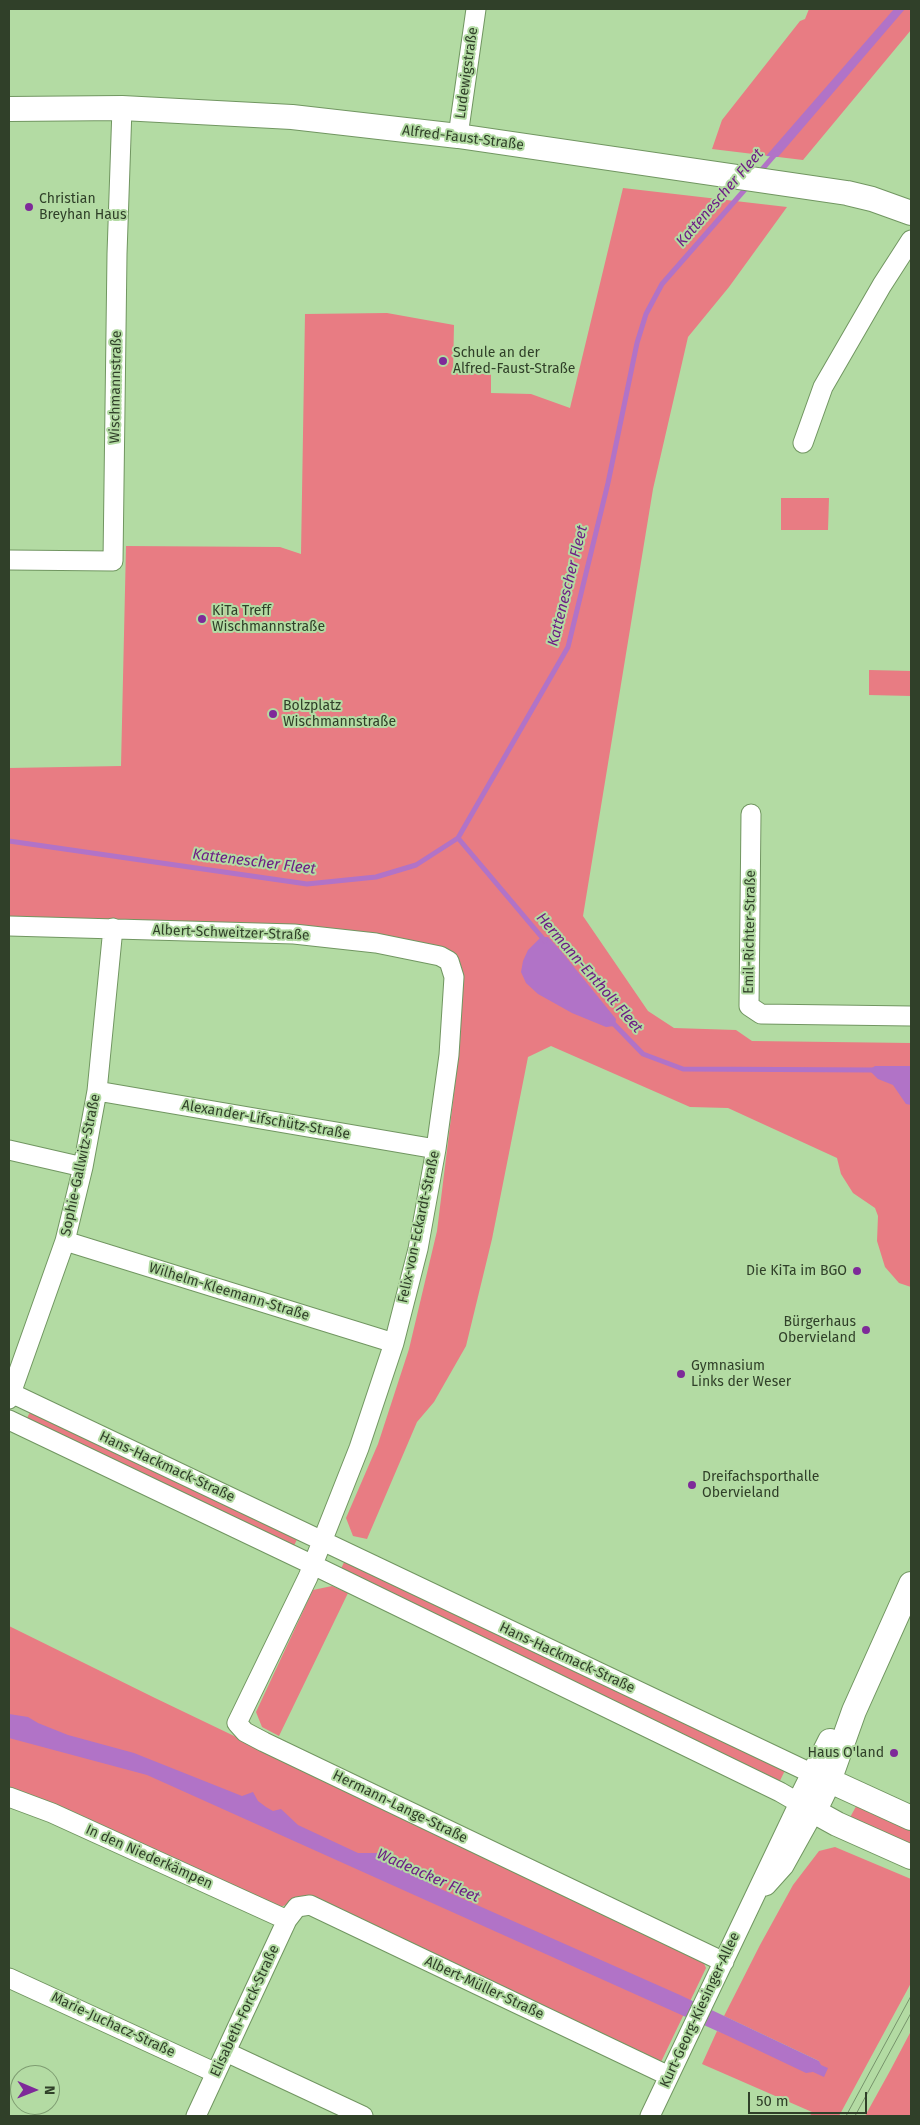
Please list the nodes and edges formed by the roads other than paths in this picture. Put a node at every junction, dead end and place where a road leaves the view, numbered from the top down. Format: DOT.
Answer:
graph roads {
  1 [pos="476,9"];
  2 [pos="122,108"];
  3 [pos="9,109"];
  4 [pos="458,136"];
  5 [pos="911,213"];
  6 [pos="911,240"];
  7 [pos="803,442"];
  8 [pos="9,560"];
  9 [pos="751,814"];
  10 [pos="9,926"];
  11 [pos="113,928"];
  12 [pos="449,962"];
  13 [pos="911,1016"];
  14 [pos="97,1091"];
  15 [pos="436,1149"];
  16 [pos="9,1150"];
  17 [pos="83,1167"];
  18 [pos="65,1241"];
  19 [pos="394,1344"];
  20 [pos="10,1395"];
  21 [pos="9,1420"];
  22 [pos="322,1541"];
  23 [pos="313,1565"];
  24 [pos="911,1584"];
  25 [pos="821,1777"];
  26 [pos="9,1797"];
  27 [pos="806,1808"];
  28 [pos="911,1818"];
  29 [pos="911,1857"];
  30 [pos="292,1914"];
  31 [pos="724,1962"];
  32 [pos="9,1978"];
  33 [pos="226,2052"];
  34 [pos="216,2073"];
  35 [pos="669,2076"];
  36 [pos="196,2116"];
  37 [pos="363,2116"];
  38 [pos="650,2116"];
  1 -- 4 [label="street, Ludewigstraße"];
  2 -- 3 [label="street, Alfred-Faust-Straße"];
  2 -- 4 [label="street, Alfred-Faust-Straße"];
  2 -- 8 [label="street, Wischmannstraße"];
  4 -- 5 [label="street, Alfred-Faust-Straße"];
  6 -- 7 [label="street"];
  9 -- 13 [label="street, Emil-Richter-Straße"];
  10 -- 11 [label="street, Albert-Schweitzer-Straße"];
  11 -- 12 [label="street, Albert-Schweitzer-Straße"];
  11 -- 14 [label="street, Sophie-Gallwitz-Straße"];
  12 -- 15 [label="street, Felix-von-Eckardt-Straße"];
  14 -- 15 [label="street, Alexander-Lifschütz-Straße"];
  14 -- 17 [label="street, Sophie-Gallwitz-Straße"];
  15 -- 19 [label="street, Felix-von-Eckardt-Straße"];
  16 -- 17 [label="street"];
  17 -- 18 [label="street, Sophie-Gallwitz-Straße"];
  18 -- 19 [label="street, Wilhelm-Kleemann-Straße"];
  18 -- 20 [label="street, Sophie-Gallwitz-Straße"];
  19 -- 22 [label="street, Felix-von-Eckardt-Straße"];
  20 -- 22 [label="street, Hans-Hackmack-Straße"];
  21 -- 23 [label="street, Hans-Hackmack-Straße"];
  22 -- 23 [label="street"];
  22 -- 25 [label="street, Hans-Hackmack-Straße"];
  23 -- 27 [label="street, Hans-Hackmack-Straße"];
  23 -- 31 [label="street, Hermann-Lange-Straße"];
  24 -- 25 [label="street"];
  25 -- 27 [label="street"];
  25 -- 28 [label="street"];
  26 -- 30 [label="street, In den Niederkämpen"];
  27 -- 29 [label="street"];
  27 -- 31 [label="street, Kurt-Georg-Kiesinger-Allee"];
  30 -- 33 [label="street, Elisabeth-Forck-Straße"];
  30 -- 35 [label="street, Albert-Müller-Straße"];
  31 -- 35 [label="street, Kurt-Georg-Kiesinger-Allee"];
  32 -- 34 [label="street, Marie-Juchacz-Straße"];
  33 -- 34 [label="street, Elisabeth-Forck-Straße"];
  33 -- 37 [label="street"];
  34 -- 36 [label="street, Elisabeth-Forck-Straße"];
  35 -- 38 [label="street, Kurt-Georg-Kiesinger-Allee"];
}
